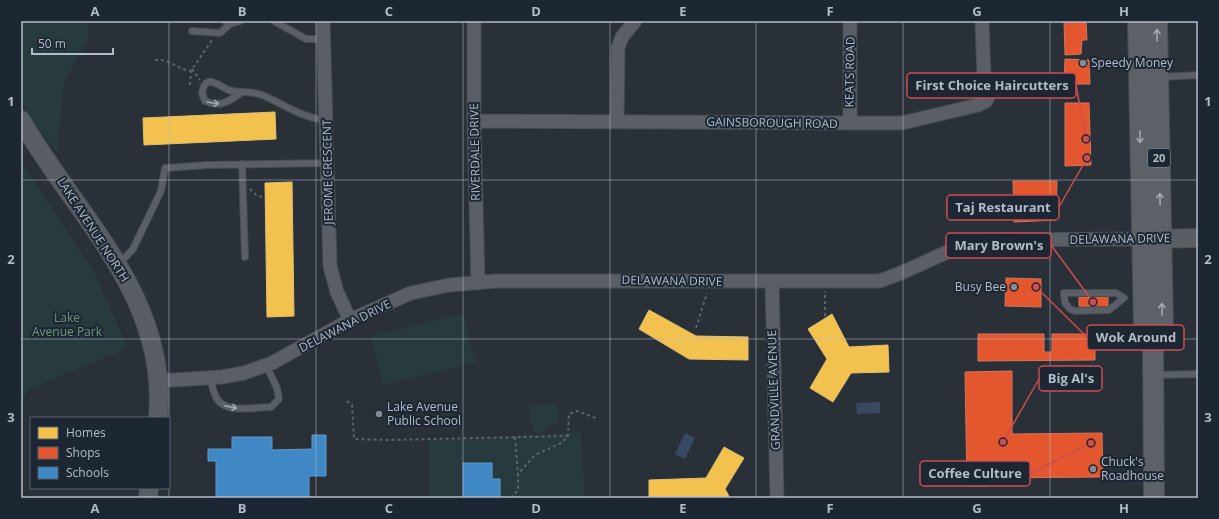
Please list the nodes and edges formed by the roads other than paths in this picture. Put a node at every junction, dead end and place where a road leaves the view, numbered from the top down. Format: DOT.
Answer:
graph roads {
  1 [pos="240,21"];
  2 [pos="274,21"];
  3 [pos="324,21"];
  4 [pos="474,21"];
  5 [pos="635,21"];
  6 [pos="850,21"];
  7 [pos="982,21"];
  8 [pos="1138,21"];
  9 [pos="1157,21"];
  10 [pos="228,22"];
  11 [pos="192,31"];
  12 [pos="324,39"];
  13 [pos="1198,75"];
  14 [pos="1159,77"];
  15 [pos="242,92"];
  16 [pos="1140,98"];
  17 [pos="21,120"];
  18 [pos="327,120"];
  19 [pos="474,121"];
  20 [pos="616,121"];
  21 [pos="850,124"];
  22 [pos="329,163"];
  23 [pos="242,164"];
  24 [pos="1198,238"];
  25 [pos="1152,239"];
  26 [pos="245,258"];
  27 [pos="118,265"];
  28 [pos="772,282"];
  29 [pos="478,283"];
  30 [pos="1124,298"];
  31 [pos="350,320"];
  32 [pos="266,365"];
  33 [pos="1198,374"];
  34 [pos="1153,376"];
  35 [pos="210,378"];
  36 [pos="158,381"];
  37 [pos="158,417"];
  38 [pos="777,498"];
  39 [pos="1154,498"];
  1 -- 10 [label="lane"];
  2 -- 12 [label="lane"];
  3 -- 12 [label="street, JEROME CRESCENT"];
  4 -- 19 [label="street, RIVERDALE DRIVE"];
  5 -- 20 [label="street"];
  6 -- 21 [label="street, KEATS ROAD"];
  7 -- 21 [label="street, GAINSBOROUGH ROAD"];
  8 -- 16 [label="main road, 20"];
  14 -- 9 [label="main road, 20, one-way"];
  10 -- 11 [label="lane"];
  12 -- 18 [label="street, JEROME CRESCENT"];
  13 -- 14 [label="lane"];
  14 -- 16 [label="lane"];
  25 -- 14 [label="main road, 20, one-way"];
  15 -- 15 [label="lane, one-way"];
  15 -- 18 [label="lane"];
  16 -- 25 [label="main road, 20, one-way"];
  17 -- 27 [label="street, LAKE AVENUE NORTH"];
  18 -- 22 [label="street, JEROME CRESCENT"];
  19 -- 20 [label="street, GAINSBOROUGH ROAD"];
  19 -- 29 [label="street, RIVERDALE DRIVE"];
  20 -- 21 [label="street, GAINSBOROUGH ROAD"];
  22 -- 23 [label="lane"];
  22 -- 31 [label="street, JEROME CRESCENT"];
  23 -- 26 [label="lane"];
  23 -- 27 [label="lane"];
  24 -- 25 [label="street, DELAWANA DRIVE"];
  25 -- 28 [label="street, DELAWANA DRIVE"];
  25 -- 34 [label="main road, 20"];
  27 -- 36 [label="street, LAKE AVENUE NORTH"];
  28 -- 29 [label="street, DELAWANA DRIVE"];
  28 -- 38 [label="street, GRANDVILLE AVENUE"];
  29 -- 31 [label="street, DELAWANA DRIVE"];
  30 -- 30 [label="lane"];
  31 -- 32 [label="street, DELAWANA DRIVE"];
  32 -- 35 [label="street, DELAWANA DRIVE"];
  35 -- 32 [label="lane, one-way"];
  33 -- 34 [label="lane"];
  34 -- 39 [label="main road, 20"];
  35 -- 36 [label="street, DELAWANA DRIVE"];
  36 -- 37 [label="street, LAKE AVENUE NORTH"];
}
